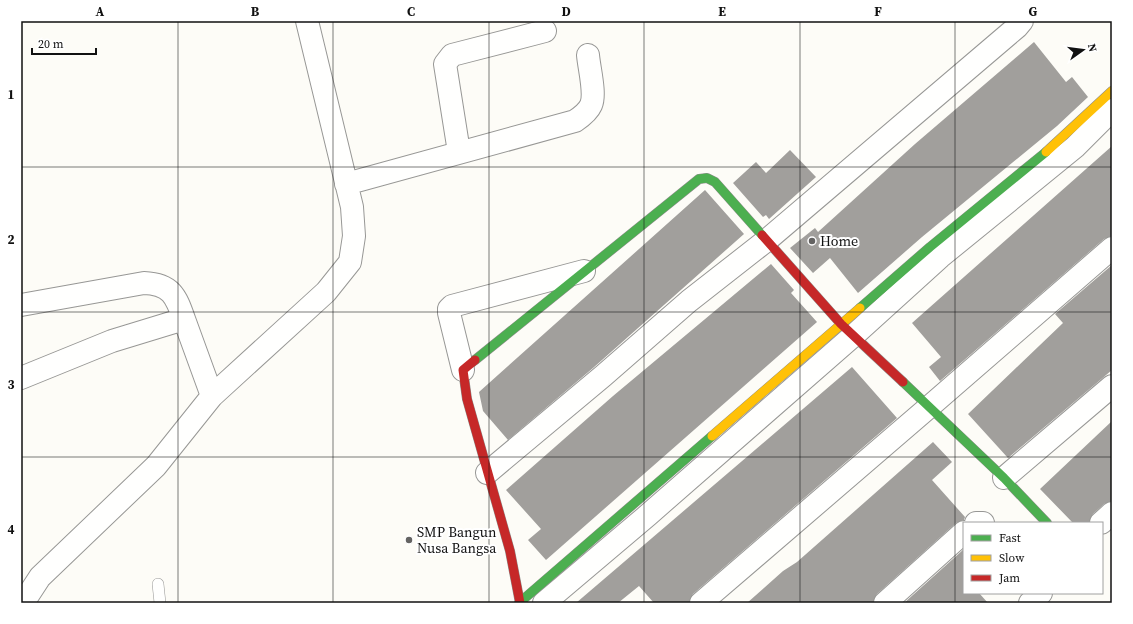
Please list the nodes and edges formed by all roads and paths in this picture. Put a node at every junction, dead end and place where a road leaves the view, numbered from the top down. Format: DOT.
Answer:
graph roads {
  1 [pos="306,21"];
  2 [pos="1022,21"];
  3 [pos="545,31"];
  4 [pos="588,55"];
  5 [pos="1112,91"];
  6 [pos="1112,110"];
  7 [pos="460,152"];
  8 [pos="346,184"];
  9 [pos="767,240"];
  10 [pos="1112,248"];
  11 [pos="584,271"];
  12 [pos="21,305"];
  13 [pos="184,319"];
  14 [pos="847,330"];
  15 [pos="463,370"];
  16 [pos="21,378"];
  17 [pos="1112,386"];
  18 [pos="212,396"];
  19 [pos="930,407"];
  20 [pos="748,416"];
  21 [pos="487,473"];
  22 [pos="1004,478"];
  23 [pos="1112,513"];
  24 [pos="1046,522"];
  25 [pos="1101,522"];
  26 [pos="963,533"];
  27 [pos="158,584"];
  28 [pos="1040,594"];
  29 [pos="23,603"];
  30 [pos="160,603"];
  31 [pos="520,603"];
  32 [pos="544,603"];
  33 [pos="701,603"];
  34 [pos="885,603"];
  35 [pos="1030,603"];
  1 -- 8 [label="street"];
  2 -- 9 [label="street"];
  3 -- 7 [label="street"];
  4 -- 7 [label="street"];
  5 -- 14 [label="street"];
  6 -- 14 [label="street"];
  7 -- 8 [label="street"];
  8 -- 18 [label="street"];
  9 -- 11 [label="street"];
  9 -- 14 [label="street"];
  9 -- 21 [label="street"];
  10 -- 19 [label="street"];
  11 -- 15 [label="street"];
  11 -- 15 [label="street"];
  12 -- 13 [label="street"];
  13 -- 16 [label="street"];
  13 -- 18 [label="street"];
  14 -- 19 [label="street"];
  14 -- 20 [label="street"];
  15 -- 21 [label="street"];
  17 -- 22 [label="street"];
  18 -- 29 [label="street"];
  19 -- 22 [label="street"];
  19 -- 33 [label="street"];
  20 -- 31 [label="street"];
  20 -- 32 [label="street"];
  21 -- 31 [label="street"];
  22 -- 24 [label="street"];
  23 -- 25 [label="street"];
  26 -- 34 [label="street"];
  27 -- 30 [label="lane"];
  28 -- 35 [label="street"];
}
